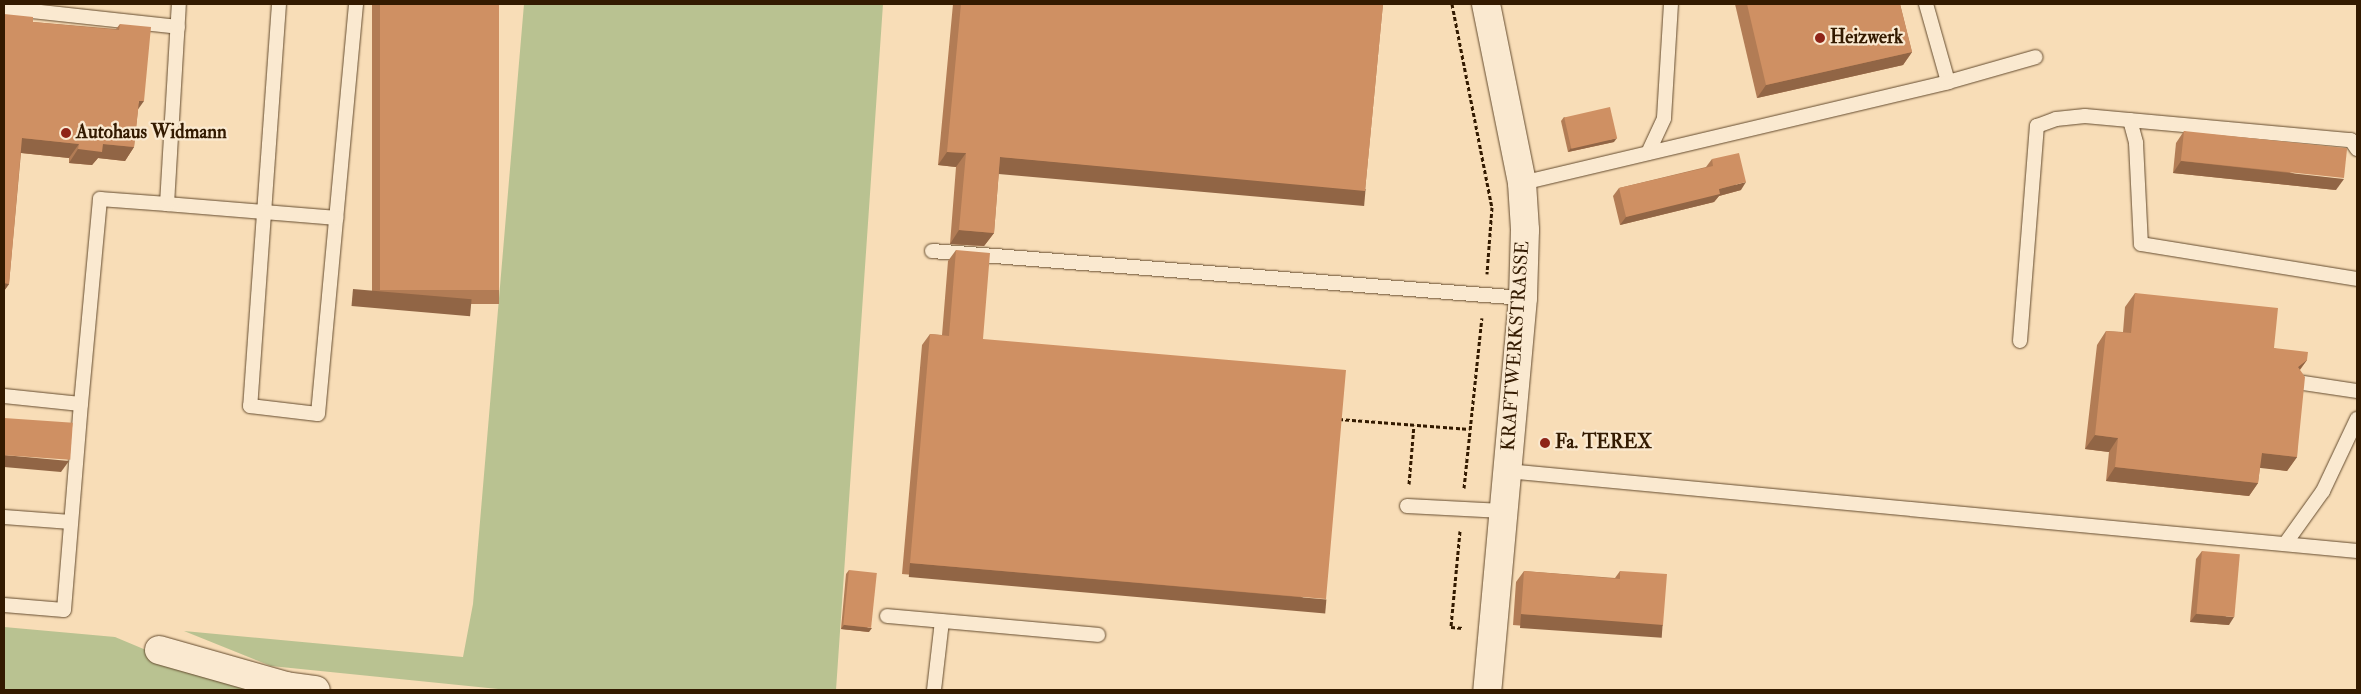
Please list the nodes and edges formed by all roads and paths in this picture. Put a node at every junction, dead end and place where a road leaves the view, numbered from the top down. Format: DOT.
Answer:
graph roads {
  1 [pos="179,4"];
  2 [pos="279,4"];
  3 [pos="356,4"];
  4 [pos="1452,4"];
  5 [pos="1486,4"];
  6 [pos="1671,4"];
  7 [pos="1926,4"];
  8 [pos="4,8"];
  9 [pos="178,27"];
  10 [pos="2036,57"];
  11 [pos="1948,82"];
  12 [pos="2130,120"];
  13 [pos="2357,148"];
  14 [pos="1648,153"];
  15 [pos="1522,183"];
  16 [pos="167,204"];
  17 [pos="264,212"];
  18 [pos="336,218"];
  19 [pos="932,252"];
  20 [pos="2357,279"];
  21 [pos="1485,294"];
  22 [pos="1523,298"];
  23 [pos="2020,341"];
  24 [pos="2297,382"];
  25 [pos="2357,391"];
  26 [pos="4,396"];
  27 [pos="81,404"];
  28 [pos="2357,419"];
  29 [pos="1339,420"];
  30 [pos="1414,425"];
  31 [pos="1470,429"];
  32 [pos="1507,471"];
  33 [pos="1407,506"];
  34 [pos="1462,508"];
  35 [pos="1503,511"];
  36 [pos="4,517"];
  37 [pos="71,522"];
  38 [pos="2285,544"];
  39 [pos="2357,551"];
  40 [pos="4,605"];
  41 [pos="887,616"];
  42 [pos="942,621"];
  43 [pos="1492,632"];
  44 [pos="1098,635"];
  45 [pos="159,650"];
  46 [pos="316,690"];
  47 [pos="934,690"];
  48 [pos="1487,690"];
  1 -- 9 [label="lane"];
  2 -- 17 [label="lane"];
  3 -- 18 [label="lane"];
  4 -- 21 [label="path"];
  5 -- 15 [label="street, KRAFTWERKSTRASSE"];
  6 -- 14 [label="lane"];
  7 -- 11 [label="lane"];
  8 -- 9 [label="lane"];
  9 -- 16 [label="lane"];
  10 -- 11 [label="lane"];
  11 -- 14 [label="lane"];
  12 -- 13 [label="lane"];
  12 -- 20 [label="lane"];
  12 -- 23 [label="lane"];
  14 -- 15 [label="lane"];
  15 -- 22 [label="street, KRAFTWERKSTRASSE"];
  16 -- 17 [label="lane"];
  16 -- 27 [label="lane"];
  17 -- 18 [label="lane"];
  17 -- 18 [label="lane"];
  19 -- 21 [label="lane"];
  21 -- 22 [label="lane"];
  21 -- 31 [label="path"];
  22 -- 32 [label="street, KRAFTWERKSTRASSE"];
  24 -- 25 [label="lane"];
  26 -- 27 [label="lane"];
  27 -- 37 [label="lane"];
  28 -- 38 [label="lane"];
  29 -- 30 [label="path"];
  30 -- 31 [label="path"];
  30 -- 33 [label="path"];
  31 -- 34 [label="path"];
  32 -- 35 [label="street, KRAFTWERKSTRASSE"];
  32 -- 38 [label="lane"];
  33 -- 34 [label="lane"];
  34 -- 35 [label="lane"];
  34 -- 43 [label="path"];
  35 -- 43 [label="street, KRAFTWERKSTRASSE"];
  36 -- 37 [label="lane"];
  37 -- 40 [label="lane"];
  38 -- 39 [label="lane"];
  41 -- 42 [label="lane"];
  42 -- 44 [label="lane"];
  42 -- 47 [label="lane"];
  43 -- 48 [label="street, KRAFTWERKSTRASSE"];
  45 -- 46 [label="street"];
}
